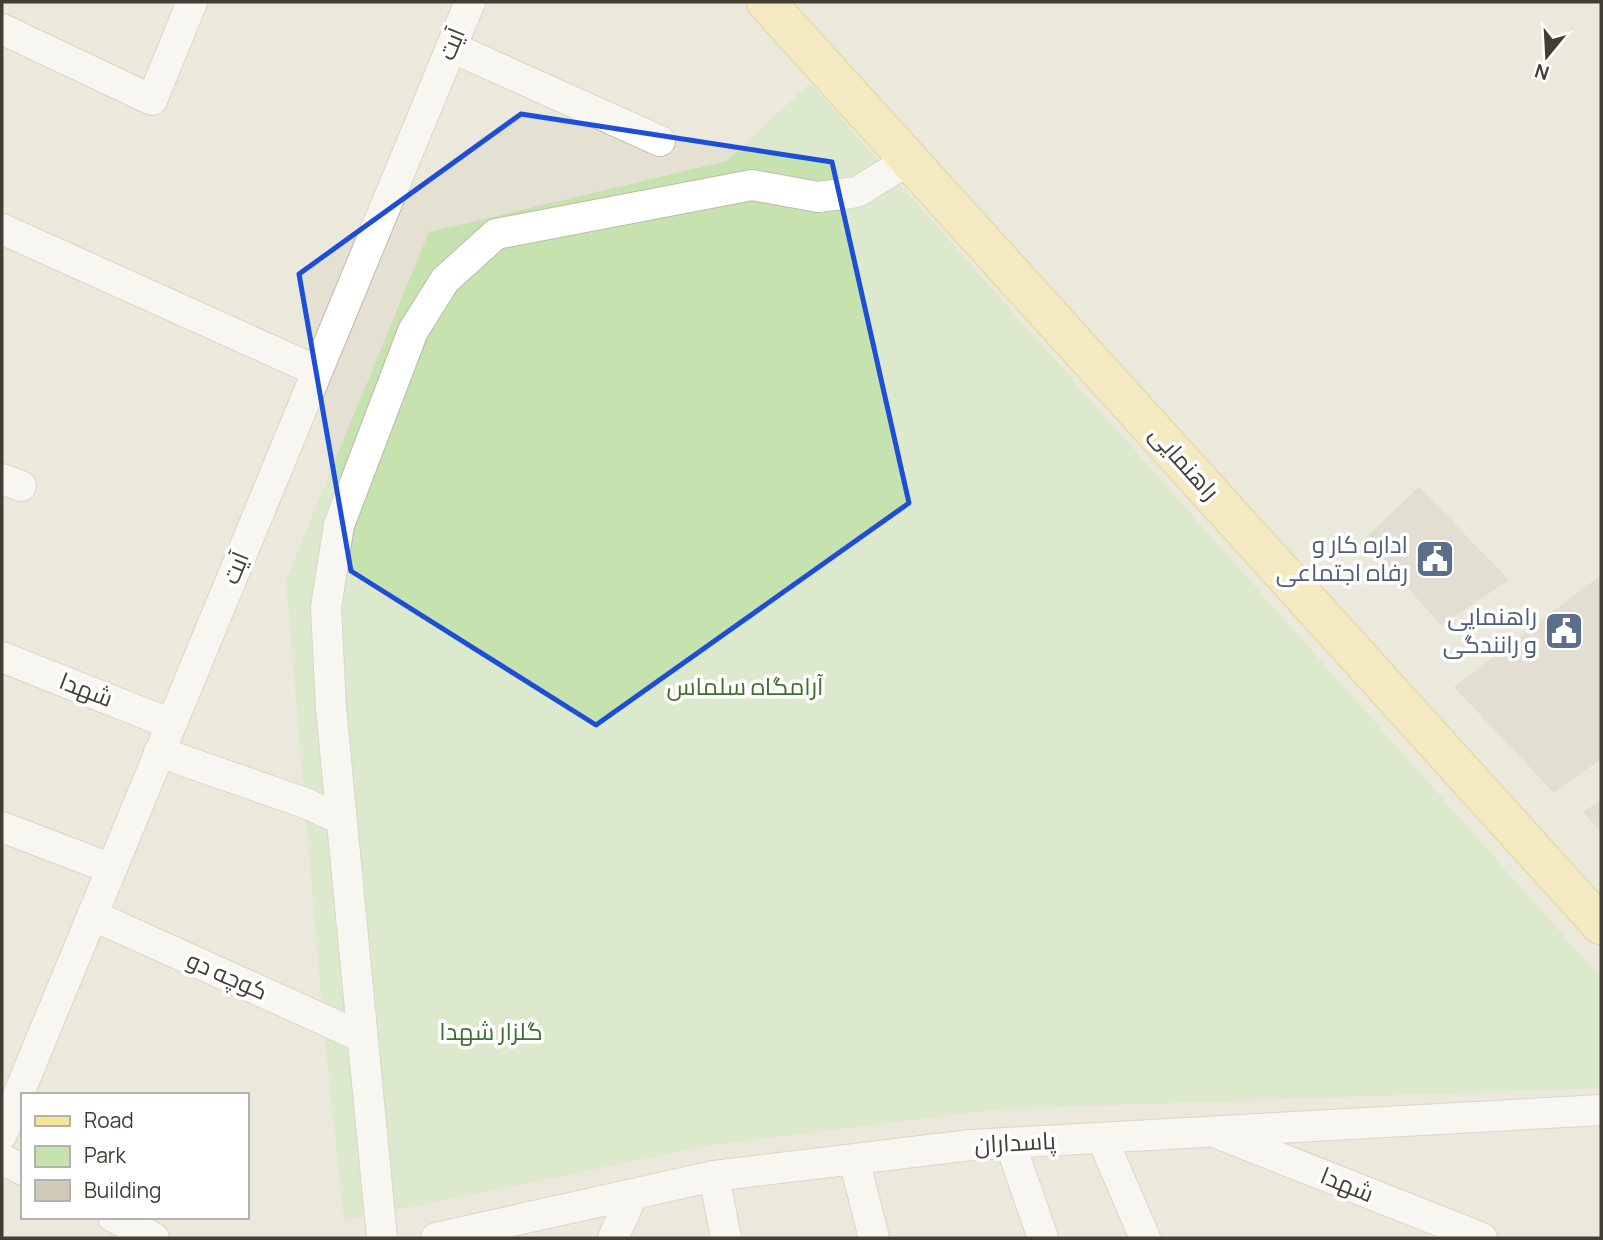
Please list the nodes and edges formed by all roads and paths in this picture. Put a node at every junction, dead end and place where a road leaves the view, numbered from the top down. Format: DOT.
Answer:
graph roads {
  1 [pos="192,2"];
  2 [pos="470,2"];
  3 [pos="766,2"];
  4 [pos="2,29"];
  5 [pos="451,47"];
  6 [pos="660,141"];
  7 [pos="909,160"];
  8 [pos="2,229"];
  9 [pos="317,372"];
  10 [pos="2,657"];
  11 [pos="171,724"];
  12 [pos="159,752"];
  13 [pos="341,819"];
  14 [pos="2,827"];
  15 [pos="112,869"];
  16 [pos="92,915"];
  17 [pos="1601,925"];
  18 [pos="362,1037"];
  19 [pos="1601,1110"];
  20 [pos="1213,1132"];
  21 [pos="2,1135"];
  22 [pos="1102,1138"];
  23 [pos="1010,1143"];
  24 [pos="2,1159"];
  25 [pos="854,1159"];
  26 [pos="21,1169"];
  27 [pos="714,1176"];
  28 [pos="633,1194"];
  29 [pos="117,1219"];
  30 [pos="154,1238"];
  31 [pos="382,1238"];
  32 [pos="436,1238"];
  33 [pos="613,1238"];
  34 [pos="726,1238"];
  35 [pos="874,1238"];
  36 [pos="1043,1238"];
  37 [pos="1145,1238"];
  38 [pos="1482,1238"];
  1 -- 4 [label="street"];
  2 -- 5 [label="street, آیت"];
  3 -- 7 [label="main road, راهنمایی"];
  5 -- 6 [label="street"];
  5 -- 9 [label="street, آیت"];
  7 -- 13 [label="street"];
  7 -- 17 [label="main road, راهنمایی"];
  8 -- 9 [label="street"];
  9 -- 11 [label="street, آیت"];
  10 -- 11 [label="street, شهدا"];
  11 -- 12 [label="street, آیت"];
  12 -- 13 [label="street"];
  12 -- 15 [label="street, آیت"];
  13 -- 18 [label="street"];
  14 -- 15 [label="street"];
  15 -- 16 [label="street, آیت"];
  16 -- 18 [label="street, کوچه دو"];
  16 -- 21 [label="street, آیت"];
  18 -- 31 [label="street"];
  19 -- 20 [label="street, پاسداران"];
  20 -- 22 [label="street, پاسداران"];
  20 -- 38 [label="street, شهدا"];
  22 -- 23 [label="street, پاسداران"];
  22 -- 37 [label="street"];
  23 -- 25 [label="street, پاسداران"];
  23 -- 36 [label="street"];
  24 -- 26 [label="street"];
  25 -- 27 [label="street, پاسداران"];
  25 -- 35 [label="street"];
  27 -- 28 [label="street, پاسداران"];
  27 -- 34 [label="street"];
  28 -- 32 [label="street, پاسداران"];
  28 -- 33 [label="street"];
  29 -- 30 [label="street"];
}
